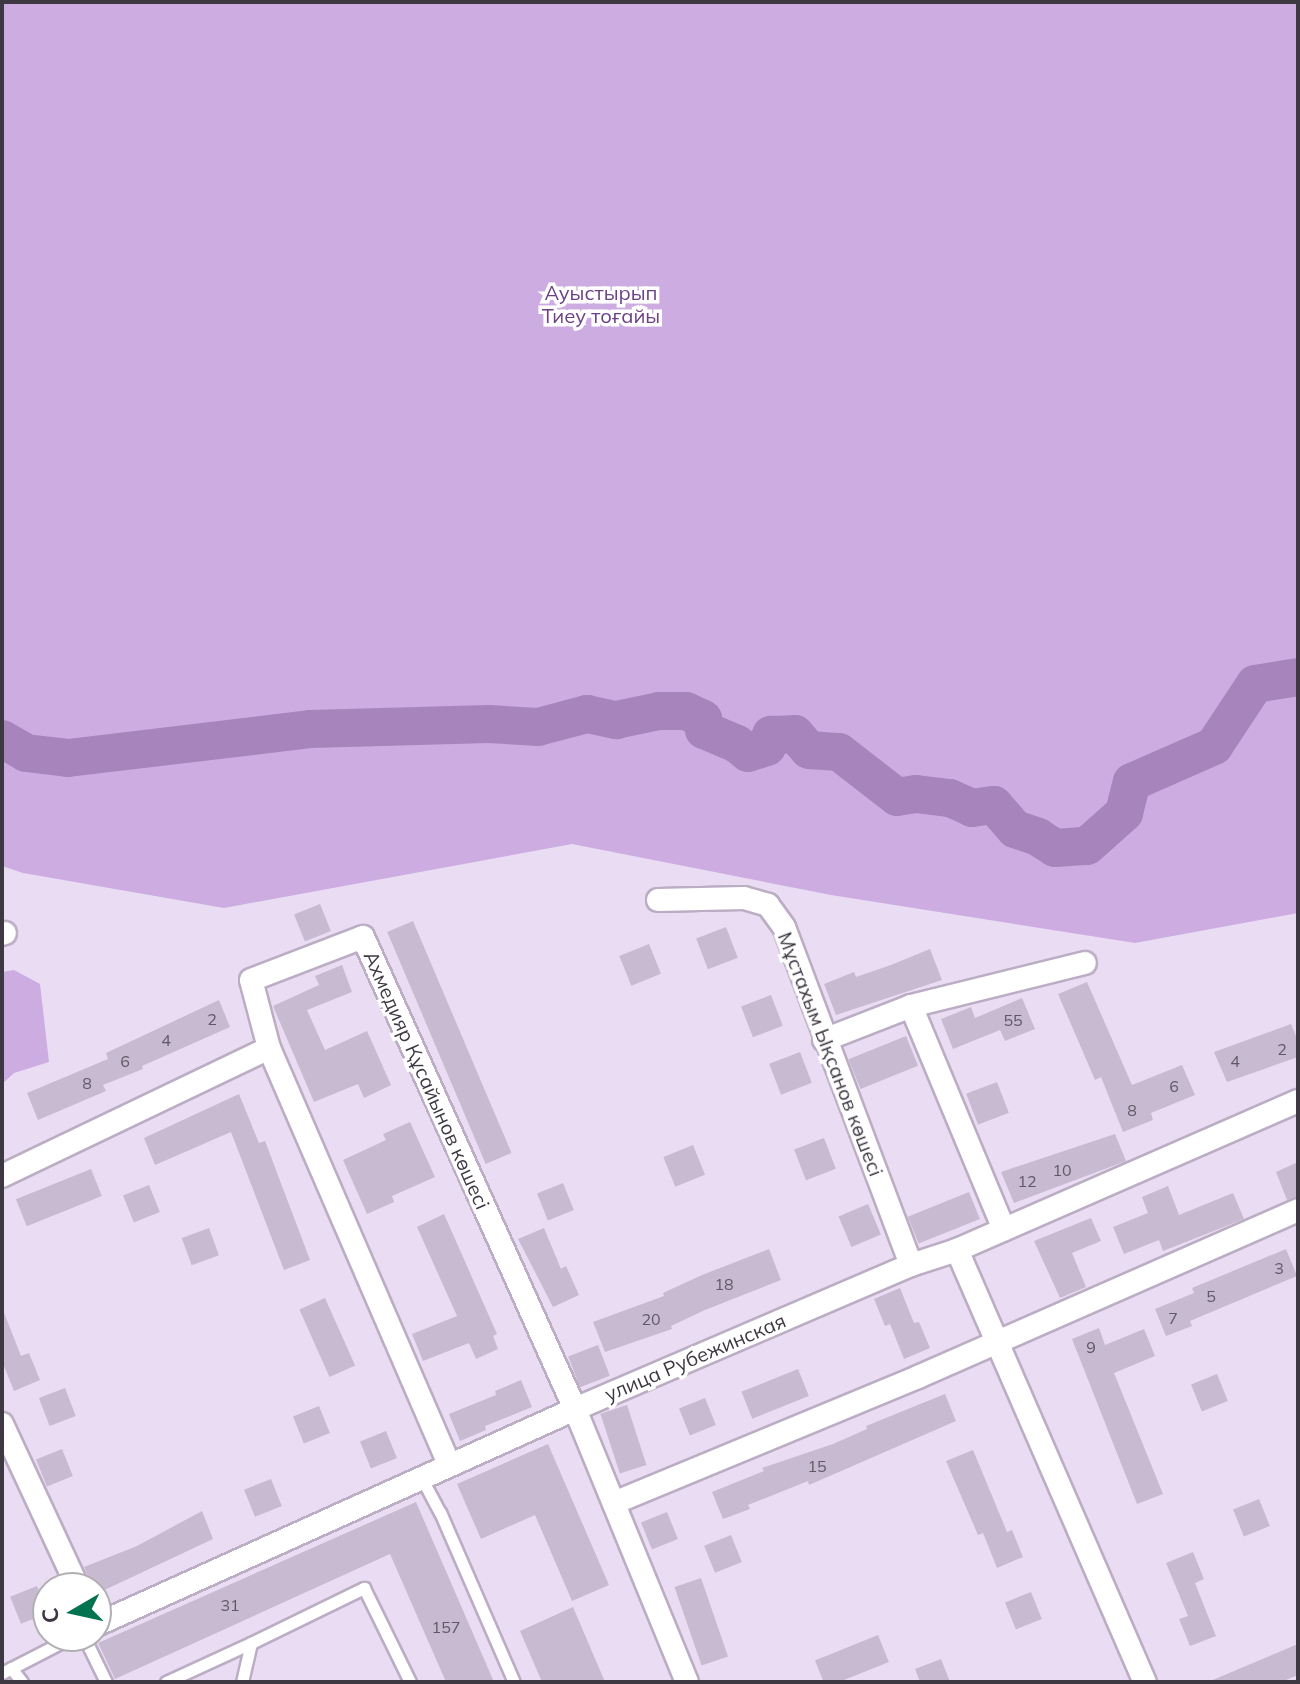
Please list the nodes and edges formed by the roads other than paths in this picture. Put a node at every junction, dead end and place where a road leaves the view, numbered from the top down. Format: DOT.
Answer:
graph roads {
  1 [pos="658,900"];
  2 [pos="1085,963"];
  3 [pos="911,1006"];
  4 [pos="824,1040"];
  5 [pos="269,1048"];
  6 [pos="1298,1101"];
  7 [pos="2,1176"];
  8 [pos="1298,1210"];
  9 [pos="1004,1229"];
  10 [pos="957,1250"];
  11 [pos="911,1265"];
  12 [pos="995,1342"];
  13 [pos="575,1409"];
  14 [pos="2,1426"];
  15 [pos="449,1464"];
  16 [pos="421,1477"];
  17 [pos="614,1503"];
  18 [pos="70,1572"];
  19 [pos="112,1618"];
  20 [pos="251,1643"];
  21 [pos="42,1652"];
  22 [pos="91,1652"];
  23 [pos="6,1670"];
  24 [pos="22,1682"];
  25 [pos="106,1682"];
  26 [pos="166,1682"];
  27 [pos="242,1682"];
  28 [pos="410,1682"];
  29 [pos="514,1682"];
  30 [pos="687,1682"];
  31 [pos="1145,1682"];
  1 -- 4 [label="street, Мұстахым Ықсанов көшесі"];
  2 -- 3 [label="street"];
  3 -- 4 [label="street"];
  3 -- 9 [label="street"];
  4 -- 11 [label="street, Мұстахым Ықсанов көшесі"];
  5 -- 7 [label="street"];
  5 -- 13 [label="street, Ахмедияр Құсайынов көшесі"];
  5 -- 15 [label="street, Ахмедияр Құсайынов көшесі"];
  6 -- 9 [label="street, улица Рубежинская"];
  8 -- 12 [label="street"];
  9 -- 10 [label="street, улица Рубежинская"];
  10 -- 11 [label="street, улица Рубежинская"];
  10 -- 12 [label="street"];
  11 -- 13 [label="street, улица Рубежинская"];
  12 -- 17 [label="street"];
  12 -- 31 [label="street"];
  13 -- 15 [label="street, улица Рубежинская"];
  13 -- 17 [label="street, Ахмедияр Құсайынов көшесі"];
  14 -- 18 [label="street"];
  15 -- 16 [label="street, улица Рубежинская"];
  16 -- 19 [label="street, улица Рубежинская"];
  16 -- 29 [label="lane"];
  17 -- 30 [label="street, Ахмедияр Құсайынов көшесі"];
  20 -- 26 [label="lane"];
  20 -- 27 [label="lane"];
  20 -- 28 [label="lane"];
  21 -- 23 [label="lane"];
  22 -- 25 [label="lane"];
  23 -- 24 [label="lane"];
}
